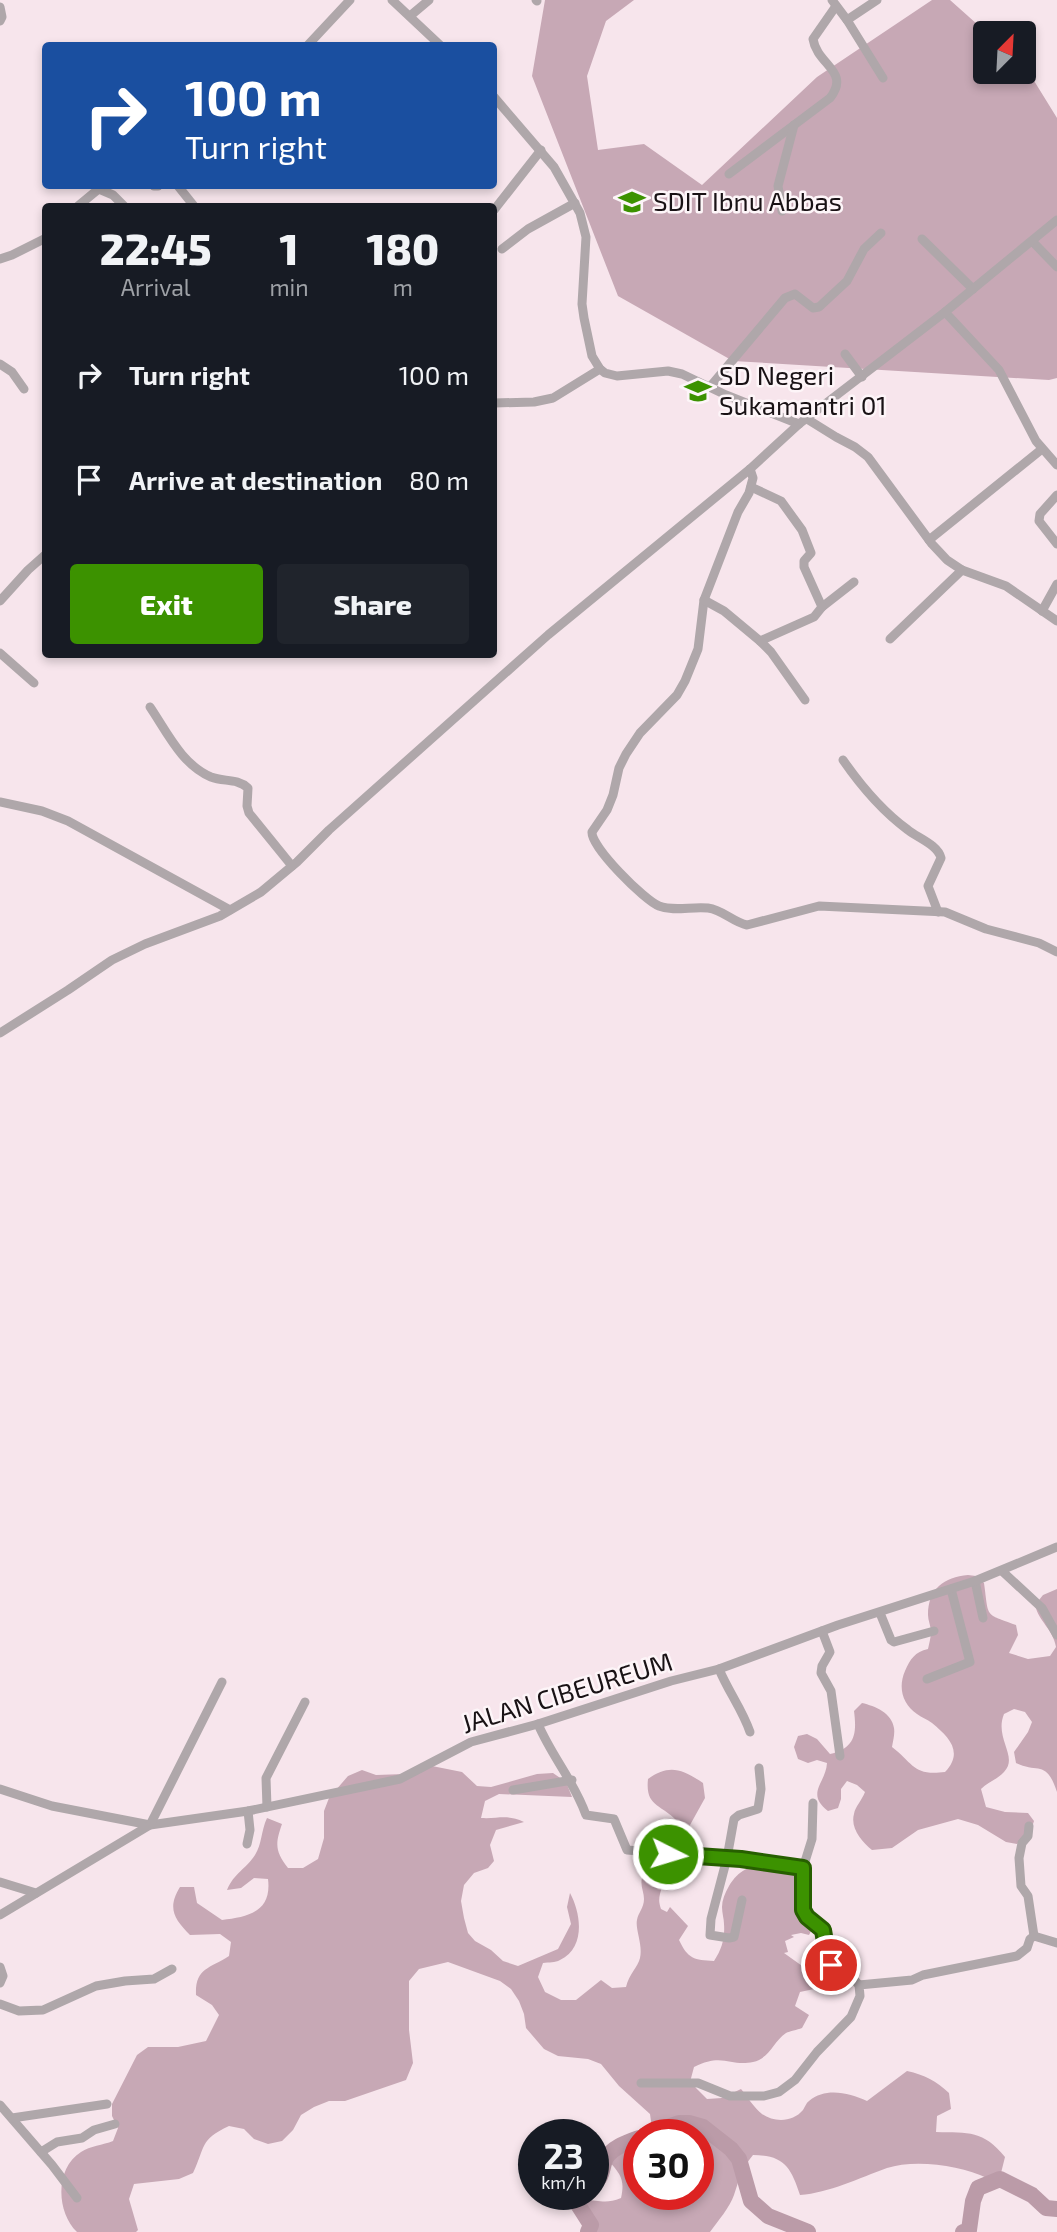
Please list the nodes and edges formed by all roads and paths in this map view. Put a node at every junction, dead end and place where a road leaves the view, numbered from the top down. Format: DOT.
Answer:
graph roads {
  1 [pos="350,0"];
  2 [pos="393,0"];
  3 [pos="429,0"];
  4 [pos="877,0"];
  5 [pos="834,3"];
  6 [pos="0,7"];
  7 [pos="410,16"];
  8 [pos="847,20"];
  9 [pos="0,21"];
  10 [pos="312,42"];
  11 [pos="436,42"];
  12 [pos="883,78"];
  13 [pos="497,100"];
  14 [pos="794,125"];
  15 [pos="541,150"];
  16 [pos="729,174"];
  17 [pos="98,189"];
  18 [pos="103,189"];
  19 [pos="180,189"];
  20 [pos="81,203"];
  21 [pos="121,203"];
  22 [pos="192,203"];
  23 [pos="575,203"];
  24 [pos="497,206"];
  25 [pos="782,211"];
  26 [pos="1057,219"];
  27 [pos="881,233"];
  28 [pos="922,239"];
  29 [pos="42,240"];
  30 [pos="1032,241"];
  31 [pos="502,249"];
  32 [pos="0,259"];
  33 [pos="1057,267"];
  34 [pos="973,289"];
  35 [pos="945,312"];
  36 [pos="845,354"];
  37 [pos="0,364"];
  38 [pos="600,369"];
  39 [pos="862,377"];
  40 [pos="710,387"];
  41 [pos="24,389"];
  42 [pos="497,403"];
  43 [pos="803,421"];
  44 [pos="1042,449"];
  45 [pos="1057,465"];
  46 [pos="750,469"];
  47 [pos="751,486"];
  48 [pos="1057,495"];
  49 [pos="1055,538"];
  50 [pos="929,540"];
  51 [pos="42,558"];
  52 [pos="962,570"];
  53 [pos="854,582"];
  54 [pos="1057,583"];
  55 [pos="705,600"];
  56 [pos="0,601"];
  57 [pos="822,607"];
  58 [pos="1042,611"];
  59 [pos="1057,621"];
  60 [pos="890,639"];
  61 [pos="760,641"];
  62 [pos="0,653"];
  63 [pos="34,683"];
  64 [pos="805,700"];
  65 [pos="150,707"];
  66 [pos="843,760"];
  67 [pos="0,802"];
  68 [pos="292,866"];
  69 [pos="230,910"];
  70 [pos="938,912"];
  71 [pos="1057,952"];
  72 [pos="0,1032"];
  73 [pos="1057,1547"];
  74 [pos="1002,1571"];
  75 [pos="975,1581"];
  76 [pos="951,1589"];
  77 [pos="880,1613"];
  78 [pos="983,1618"];
  79 [pos="822,1631"];
  80 [pos="934,1631"];
  81 [pos="1057,1635"];
  82 [pos="719,1669"];
  83 [pos="928,1679"];
  84 [pos="222,1682"];
  85 [pos="305,1702"];
  86 [pos="538,1724"];
  87 [pos="750,1732"];
  88 [pos="840,1756"];
  89 [pos="758,1768"];
  90 [pos="572,1780"];
  91 [pos="0,1789"];
  92 [pos="513,1790"];
  93 [pos="813,1803"];
  94 [pos="267,1807"];
  95 [pos="248,1811"];
  96 [pos="150,1825"];
  97 [pos="1029,1826"];
  98 [pos="247,1844"];
  99 [pos="727,1858"];
  100 [pos="803,1868"];
  101 [pos="0,1882"];
  102 [pos="36,1893"];
  103 [pos="742,1900"];
  104 [pos="0,1915"];
  105 [pos="1034,1936"];
  106 [pos="1057,1943"];
  107 [pos="0,1967"];
  108 [pos="172,1969"];
  109 [pos="0,1983"];
  110 [pos="859,1985"];
  111 [pos="0,2004"];
  112 [pos="641,2083"];
  113 [pos="107,2104"];
  114 [pos="0,2105"];
  115 [pos="12,2118"];
  116 [pos="115,2124"];
  117 [pos="41,2152"];
  118 [pos="77,2198"];
  1 -- 10 [label="street"];
  2 -- 7 [label="street"];
  3 -- 7 [label="street"];
  4 -- 8 [label="street"];
  5 -- 8 [label="street"];
  5 -- 14 [label="street"];
  6 -- 9 [label="street"];
  7 -- 11 [label="street"];
  8 -- 12 [label="street"];
  13 -- 15 [label="street"];
  14 -- 16 [label="street"];
  14 -- 25 [label="street"];
  15 -- 23 [label="street"];
  15 -- 24 [label="street"];
  17 -- 20 [label="street"];
  18 -- 21 [label="street"];
  19 -- 22 [label="street"];
  23 -- 31 [label="street"];
  23 -- 38 [label="street"];
  26 -- 30 [label="street"];
  27 -- 40 [label="street"];
  28 -- 34 [label="street"];
  29 -- 32 [label="street"];
  30 -- 33 [label="street"];
  30 -- 34 [label="street"];
  34 -- 35 [label="street"];
  35 -- 39 [label="street"];
  35 -- 44 [label="street"];
  36 -- 39 [label="street"];
  37 -- 41 [label="street"];
  38 -- 40 [label="street"];
  38 -- 42 [label="street"];
  39 -- 43 [label="street"];
  40 -- 43 [label="street"];
  43 -- 46 [label="street"];
  43 -- 50 [label="street"];
  44 -- 45 [label="street"];
  44 -- 50 [label="street"];
  46 -- 47 [label="street"];
  46 -- 68 [label="street"];
  47 -- 55 [label="street"];
  47 -- 57 [label="street"];
  48 -- 49 [label="street"];
  50 -- 52 [label="street"];
  51 -- 56 [label="street"];
  52 -- 58 [label="street"];
  52 -- 60 [label="street"];
  53 -- 57 [label="street"];
  54 -- 58 [label="street"];
  55 -- 61 [label="street"];
  55 -- 70 [label="street"];
  57 -- 61 [label="street"];
  58 -- 59 [label="street"];
  61 -- 64 [label="street"];
  62 -- 63 [label="street"];
  65 -- 68 [label="street"];
  66 -- 70 [label="street"];
  67 -- 69 [label="street"];
  68 -- 69 [label="street"];
  69 -- 72 [label="street"];
  70 -- 71 [label="street"];
  73 -- 74 [label="street, JALAN CIBEUREUM"];
  74 -- 75 [label="street, JALAN CIBEUREUM"];
  74 -- 81 [label="street"];
  75 -- 76 [label="street, JALAN CIBEUREUM"];
  75 -- 78 [label="street"];
  76 -- 77 [label="street, JALAN CIBEUREUM"];
  76 -- 83 [label="street"];
  77 -- 79 [label="street, JALAN CIBEUREUM"];
  77 -- 80 [label="street"];
  79 -- 82 [label="street, JALAN CIBEUREUM"];
  79 -- 88 [label="street"];
  82 -- 86 [label="street, JALAN CIBEUREUM"];
  82 -- 87 [label="street"];
  84 -- 96 [label="street"];
  85 -- 94 [label="street"];
  86 -- 90 [label="street"];
  86 -- 94 [label="street, JALAN CIBEUREUM"];
  89 -- 99 [label="street"];
  90 -- 92 [label="street"];
  90 -- 99 [label="street"];
  91 -- 96 [label="street, JALAN CIBEUREUM"];
  93 -- 100 [label="street"];
  94 -- 95 [label="street, JALAN CIBEUREUM"];
  95 -- 96 [label="street, JALAN CIBEUREUM"];
  95 -- 98 [label="street"];
  96 -- 102 [label="street"];
  97 -- 105 [label="street"];
  99 -- 100 [label="street"];
  99 -- 103 [label="street"];
  100 -- 110 [label="street"];
  101 -- 102 [label="street"];
  102 -- 104 [label="street"];
  105 -- 106 [label="street"];
  105 -- 110 [label="street"];
  107 -- 109 [label="street"];
  108 -- 111 [label="street"];
  110 -- 112 [label="street"];
  113 -- 115 [label="street"];
  114 -- 115 [label="street"];
  115 -- 117 [label="street"];
  116 -- 117 [label="street"];
  117 -- 118 [label="street"];
}
